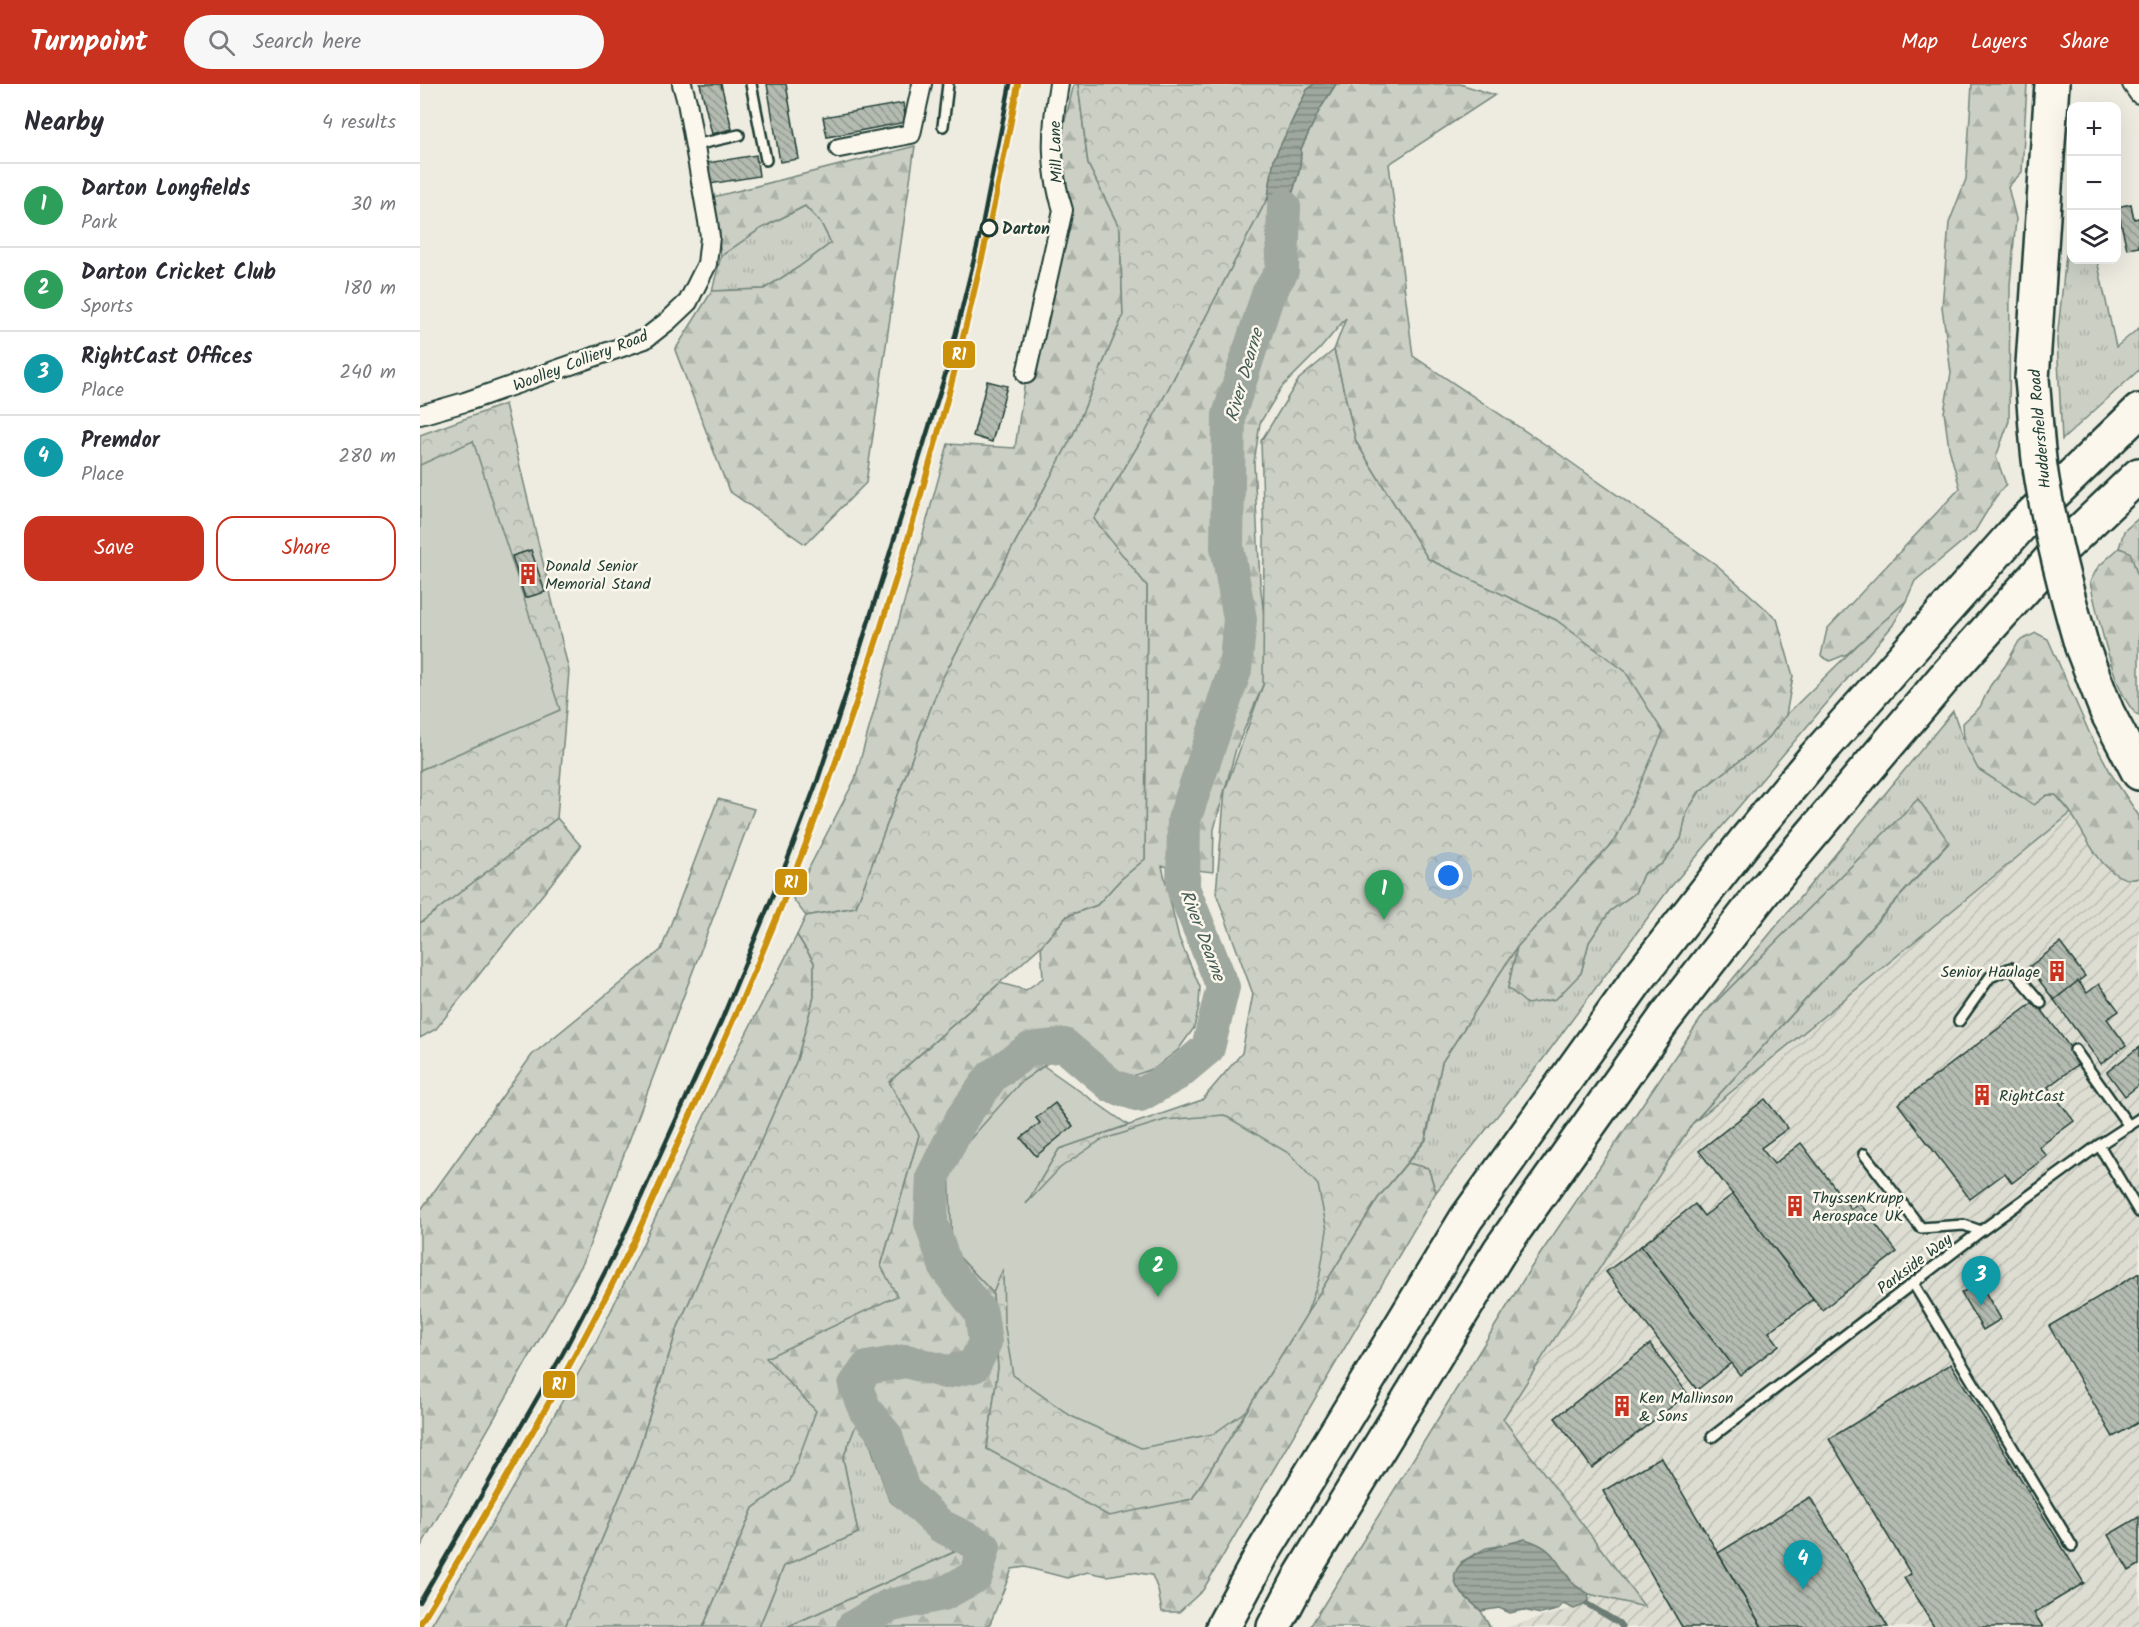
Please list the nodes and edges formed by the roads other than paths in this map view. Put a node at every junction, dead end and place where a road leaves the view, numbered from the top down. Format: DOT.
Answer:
graph roads {
  1 [pos="682,84"];
  2 [pos="751,84"];
  3 [pos="922,84"];
  4 [pos="948,84"];
  5 [pos="1059,84"];
  6 [pos="2052,84"];
  7 [pos="2132,84"];
  8 [pos="2139,94"];
  9 [pos="943,126"];
  10 [pos="739,135"];
  11 [pos="695,145"];
  12 [pos="839,148"];
  13 [pos="766,160"];
  14 [pos="1024,363"];
  15 [pos="2139,411"];
  16 [pos="420,415"];
  17 [pos="2139,475"];
  18 [pos="2136,762"];
  19 [pos="2042,1003"];
  20 [pos="1959,1021"];
  21 [pos="2075,1050"];
  22 [pos="2139,1119"];
  23 [pos="2129,1126"];
  24 [pos="2099,1145"];
  25 [pos="1864,1154"];
  26 [pos="2139,1212"];
  27 [pos="1981,1230"];
  28 [pos="1912,1283"];
  29 [pos="1712,1437"];
  30 [pos="2072,1546"];
  31 [pos="1222,1627"];
  32 [pos="1274,1627"];
  1 -- 11 [label="street, Woolley Colliery Road"];
  2 -- 13 [label="lane"];
  3 -- 12 [label="street"];
  4 -- 9 [label="lane"];
  5 -- 14 [label="street, Mill Lane"];
  6 -- 18 [label="highway, Huddersfield Road, bridge"];
  7 -- 8 [label="street"];
  10 -- 11 [label="lane"];
  11 -- 16 [label="street, Woolley Colliery Road"];
  15 -- 31 [label="highway"];
  17 -- 32 [label="highway"];
  19 -- 20 [label="lane"];
  21 -- 23 [label="lane"];
  22 -- 23 [label="lane, Parkside Way"];
  23 -- 24 [label="lane, Parkside Way"];
  24 -- 26 [label="lane"];
  24 -- 27 [label="lane, Parkside Way"];
  25 -- 27 [label="lane"];
  27 -- 28 [label="lane, Parkside Way"];
  28 -- 29 [label="lane, Parkside Way"];
  28 -- 30 [label="lane"];
}
